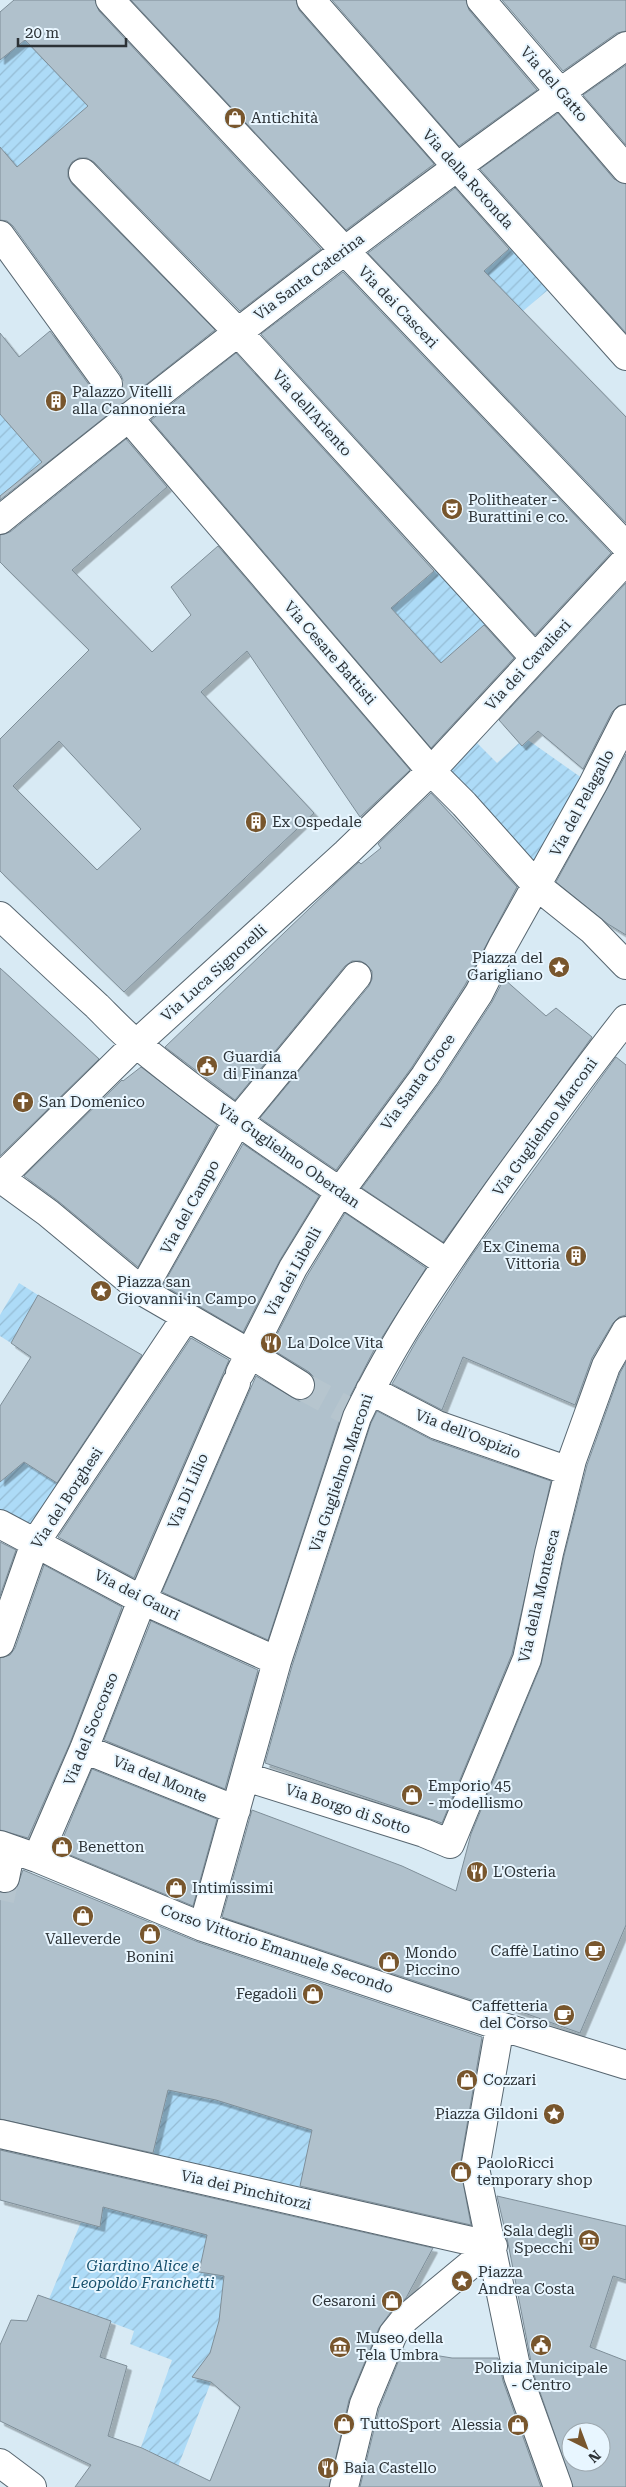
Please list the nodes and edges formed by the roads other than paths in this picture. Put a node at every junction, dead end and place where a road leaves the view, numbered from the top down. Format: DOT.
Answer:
graph roads {
  1 [pos="110,0"];
  2 [pos="311,0"];
  3 [pos="481,0"];
  4 [pos="626,46"];
  5 [pos="560,92"];
  6 [pos="458,168"];
  7 [pos="626,170"];
  8 [pos="83,173"];
  9 [pos="0,236"];
  10 [pos="344,250"];
  11 [pos="237,331"];
  12 [pos="626,356"];
  13 [pos="108,384"];
  14 [pos="129,413"];
  15 [pos="0,520"];
  16 [pos="624,543"];
  17 [pos="535,658"];
  18 [pos="626,719"];
  19 [pos="431,771"];
  20 [pos="537,886"];
  21 [pos="0,916"];
  22 [pos="626,965"];
  23 [pos="492,969"];
  24 [pos="357,976"];
  25 [pos="626,1019"];
  26 [pos="136,1044"];
  27 [pos="237,1122"];
  28 [pos="0,1178"];
  29 [pos="339,1193"];
  30 [pos="447,1262"];
  31 [pos="142,1292"];
  32 [pos="186,1317"];
  33 [pos="626,1331"];
  34 [pos="241,1370"];
  35 [pos="300,1385"];
  36 [pos="370,1390"];
  37 [pos="569,1471"];
  38 [pos="0,1524"];
  39 [pos="35,1542"];
  40 [pos="142,1600"];
  41 [pos="0,1643"];
  42 [pos="277,1661"];
  43 [pos="84,1749"];
  44 [pos="246,1777"];
  45 [pos="236,1810"];
  46 [pos="450,1844"];
  47 [pos="6,1847"];
  48 [pos="38,1858"];
  49 [pos="5,1878"];
  50 [pos="203,1927"];
  51 [pos="500,2026"];
  52 [pos="626,2065"];
  53 [pos="0,2134"];
  54 [pos="493,2246"];
  55 [pos="0,2463"];
  56 [pos="32,2487"];
  57 [pos="344,2487"];
  58 [pos="558,2487"];
  1 -- 10 [label="street, Via dei Casceri"];
  2 -- 6 [label="street, Via della Rotonda"];
  3 -- 5 [label="street, Via del Gatto"];
  4 -- 5 [label="street, Via Santa Caterina"];
  5 -- 6 [label="street, Via Santa Caterina"];
  5 -- 7 [label="street, Via del Gatto"];
  6 -- 10 [label="street, Via Santa Caterina"];
  6 -- 12 [label="street, Via della Rotonda"];
  8 -- 11 [label="street, Via dell'Ariento"];
  9 -- 13 [label="street"];
  10 -- 11 [label="street, Via Santa Caterina"];
  10 -- 16 [label="street, Via dei Casceri"];
  11 -- 14 [label="street, Via Santa Caterina"];
  11 -- 17 [label="street, Via dell'Ariento"];
  14 -- 15 [label="street, Via Santa Caterina"];
  14 -- 19 [label="street, Via Cesare Battisti"];
  16 -- 17 [label="street, Via dei Cavalieri"];
  17 -- 19 [label="street, Via dei Cavalieri"];
  18 -- 20 [label="street, Via del Pelagallo"];
  19 -- 20 [label="street, Via Cesare Battisti"];
  19 -- 26 [label="street, Via Luca Signorelli"];
  20 -- 22 [label="street, Via Cesare Battisti"];
  20 -- 23 [label="street, Via del Pelagallo"];
  21 -- 26 [label="street, Via Guglielmo Oberdan"];
  23 -- 29 [label="street, Via Santa Croce"];
  24 -- 27 [label="street, Via del Campo"];
  25 -- 30 [label="street, Via Guglielmo Marconi"];
  26 -- 27 [label="street, Via Guglielmo Oberdan"];
  26 -- 28 [label="street, Via Luca Signorelli"];
  27 -- 29 [label="street, Via Guglielmo Oberdan"];
  27 -- 31 [label="street, Via del Campo"];
  28 -- 31 [label="street"];
  29 -- 30 [label="street, Via Guglielmo Oberdan"];
  29 -- 34 [label="street, Via dei Libelli"];
  30 -- 36 [label="street, Via Guglielmo Marconi"];
  31 -- 32 [label="street"];
  32 -- 34 [label="street"];
  32 -- 39 [label="street, Via del Borghesi"];
  33 -- 37 [label="street, Via della Montesca"];
  34 -- 35 [label="street"];
  34 -- 40 [label="street, Via Di Lilio"];
  36 -- 37 [label="street, Via dell'Ospizio"];
  36 -- 42 [label="street, Via Guglielmo Marconi"];
  37 -- 46 [label="street, Via della Montesca"];
  38 -- 39 [label="street, Via dei Gauri"];
  39 -- 40 [label="street, Via dei Gauri"];
  39 -- 41 [label="street, Via del Borghesi"];
  40 -- 42 [label="street, Via dei Gauri"];
  40 -- 43 [label="street, Via del Soccorso"];
  42 -- 44 [label="street, Via Guglielmo Marconi"];
  43 -- 45 [label="street, Via del Monte"];
  43 -- 48 [label="street, Via del Soccorso"];
  44 -- 45 [label="street, Via Guglielmo Marconi"];
  44 -- 46 [label="street, Via Borgo di Sotto"];
  45 -- 50 [label="street, Via Guglielmo Marconi"];
  47 -- 48 [label="street, Corso Vittorio Emanuele Secondo"];
  47 -- 49 [label="street"];
  48 -- 50 [label="street, Corso Vittorio Emanuele Secondo"];
  50 -- 51 [label="street, Corso Vittorio Emanuele Secondo"];
  51 -- 52 [label="street, Corso Vittorio Emanuele Secondo"];
  51 -- 54 [label="street"];
  53 -- 54 [label="street, Via dei Pinchitorzi"];
  54 -- 57 [label="street"];
  54 -- 58 [label="street"];
  55 -- 56 [label="street"];
}
